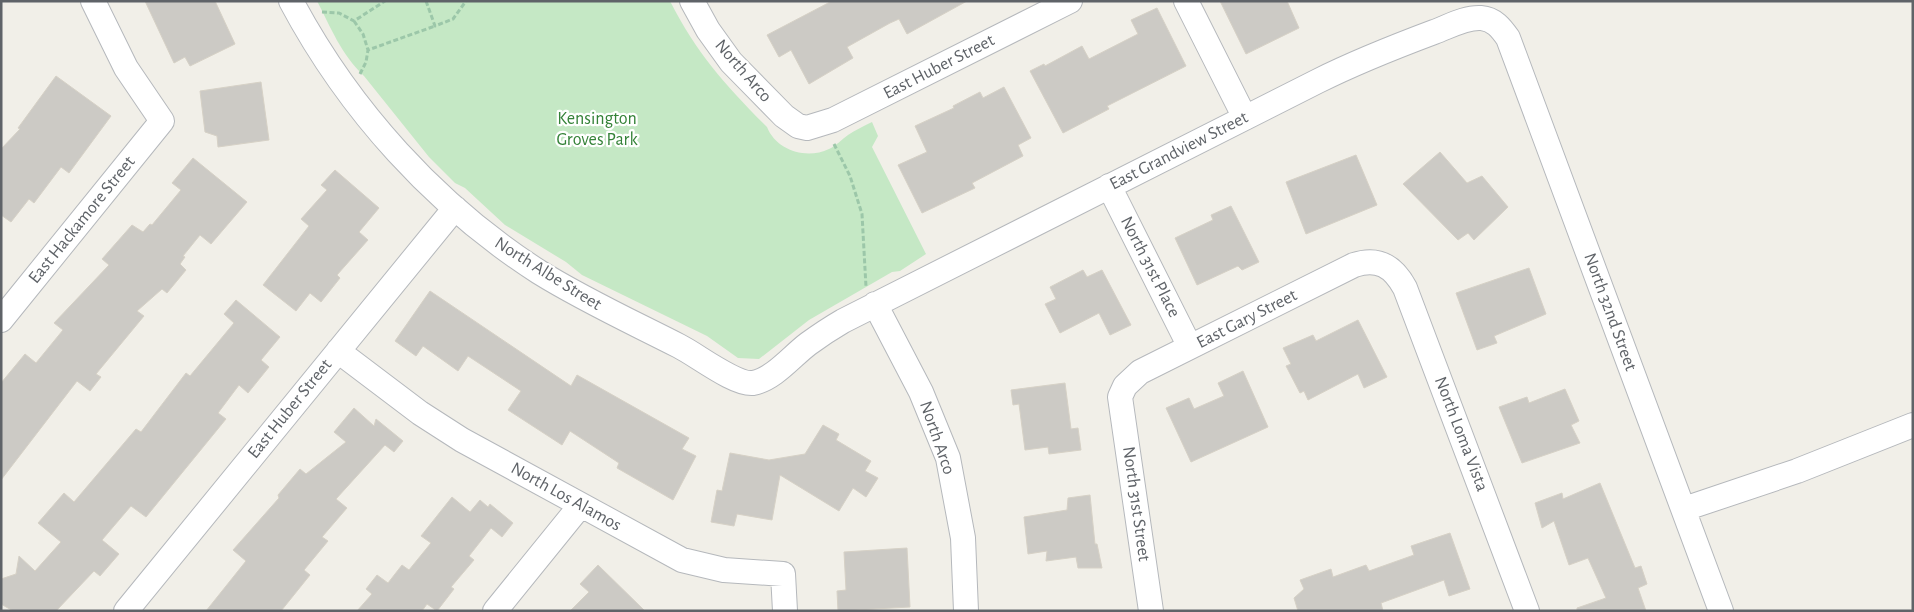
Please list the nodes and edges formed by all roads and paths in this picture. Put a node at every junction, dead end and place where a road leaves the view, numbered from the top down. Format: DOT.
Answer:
graph roads {
  1 [pos="93,1"];
  2 [pos="291,1"];
  3 [pos="385,1"];
  4 [pos="426,1"];
  5 [pos="466,1"];
  6 [pos="692,1"];
  7 [pos="1070,1"];
  8 [pos="1186,1"];
  9 [pos="321,12"];
  10 [pos="1489,20"];
  11 [pos="354,21"];
  12 [pos="435,26"];
  13 [pos="368,50"];
  14 [pos="360,74"];
  15 [pos="1245,118"];
  16 [pos="807,128"];
  17 [pos="834,144"];
  18 [pos="1109,186"];
  19 [pos="455,208"];
  20 [pos="1385,264"];
  21 [pos="871,297"];
  22 [pos="1,320"];
  23 [pos="1190,347"];
  24 [pos="338,351"];
  25 [pos="1120,397"];
  26 [pos="1913,425"];
  27 [pos="580,506"];
  28 [pos="1684,509"];
  29 [pos="126,611"];
  30 [pos="495,611"];
  31 [pos="785,611"];
  32 [pos="966,611"];
  33 [pos="1151,611"];
  34 [pos="1527,611"];
  35 [pos="1722,611"];
  1 -- 22 [label="street, East Hackamore Street"];
  2 -- 19 [label="street, North Albe Street"];
  3 -- 11 [label="path"];
  4 -- 12 [label="path"];
  5 -- 12 [label="path"];
  6 -- 16 [label="street, North Arco"];
  7 -- 16 [label="street, East Huber Street"];
  8 -- 15 [label="street"];
  9 -- 11 [label="path"];
  10 -- 15 [label="street, East Grandview Street"];
  10 -- 28 [label="street, North 32nd Street"];
  11 -- 13 [label="path"];
  12 -- 13 [label="path"];
  13 -- 14 [label="path"];
  15 -- 18 [label="street, East Grandview Street"];
  17 -- 21 [label="path"];
  18 -- 21 [label="street, East Grandview Street"];
  18 -- 23 [label="street, North 31st Place"];
  19 -- 21 [label="street, North Albe Street"];
  19 -- 24 [label="street, East Huber Street"];
  20 -- 23 [label="street, East Gary Street"];
  20 -- 34 [label="street, North Loma Vista"];
  21 -- 32 [label="street, North Arco"];
  23 -- 25 [label="street, East Gary Street"];
  24 -- 27 [label="street, North Los Alamos"];
  24 -- 29 [label="street, East Huber Street"];
  25 -- 33 [label="street, North 31st Street"];
  26 -- 28 [label="street"];
  27 -- 30 [label="street"];
  27 -- 31 [label="street, North Los Alamos"];
  28 -- 35 [label="street, North 32nd Street"];
}
